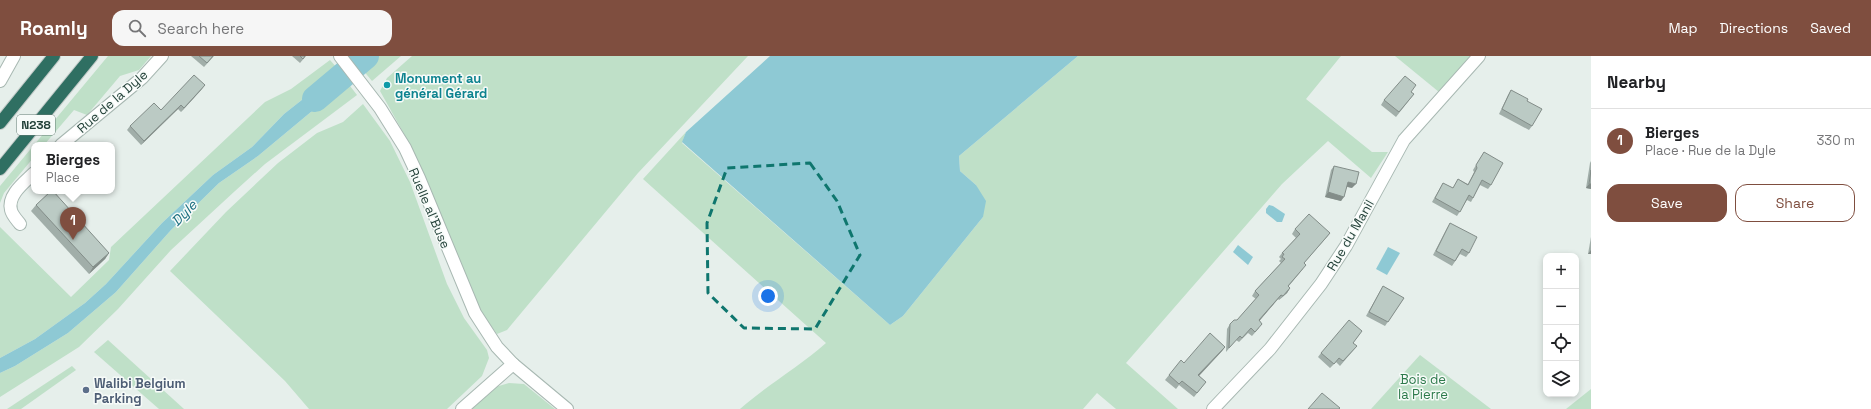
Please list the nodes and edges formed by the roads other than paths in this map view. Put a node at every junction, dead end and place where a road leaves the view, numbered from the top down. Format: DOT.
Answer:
graph roads {
  1 [pos="14,56"];
  2 [pos="54,56"];
  3 [pos="92,56"];
  4 [pos="162,56"];
  5 [pos="340,56"];
  6 [pos="1479,56"];
  7 [pos="0,81"];
  8 [pos="0,123"];
  9 [pos="65,142"];
  10 [pos="0,169"];
  11 [pos="31,176"];
  12 [pos="20,224"];
  13 [pos="513,364"];
  14 [pos="462,409"];
  15 [pos="567,409"];
  16 [pos="1213,409"];
  1 -- 7 [label="street"];
  2 -- 8 [label="highway, N238"];
  3 -- 10 [label="highway, N238"];
  4 -- 9 [label="street, Rue de la Dyle"];
  5 -- 13 [label="street, Ruelle al'Buse"];
  6 -- 16 [label="street, Rue du Manil"];
  11 -- 12 [label="street"];
  13 -- 14 [label="street"];
  13 -- 15 [label="street, Ruelle al'Buse"];
}
